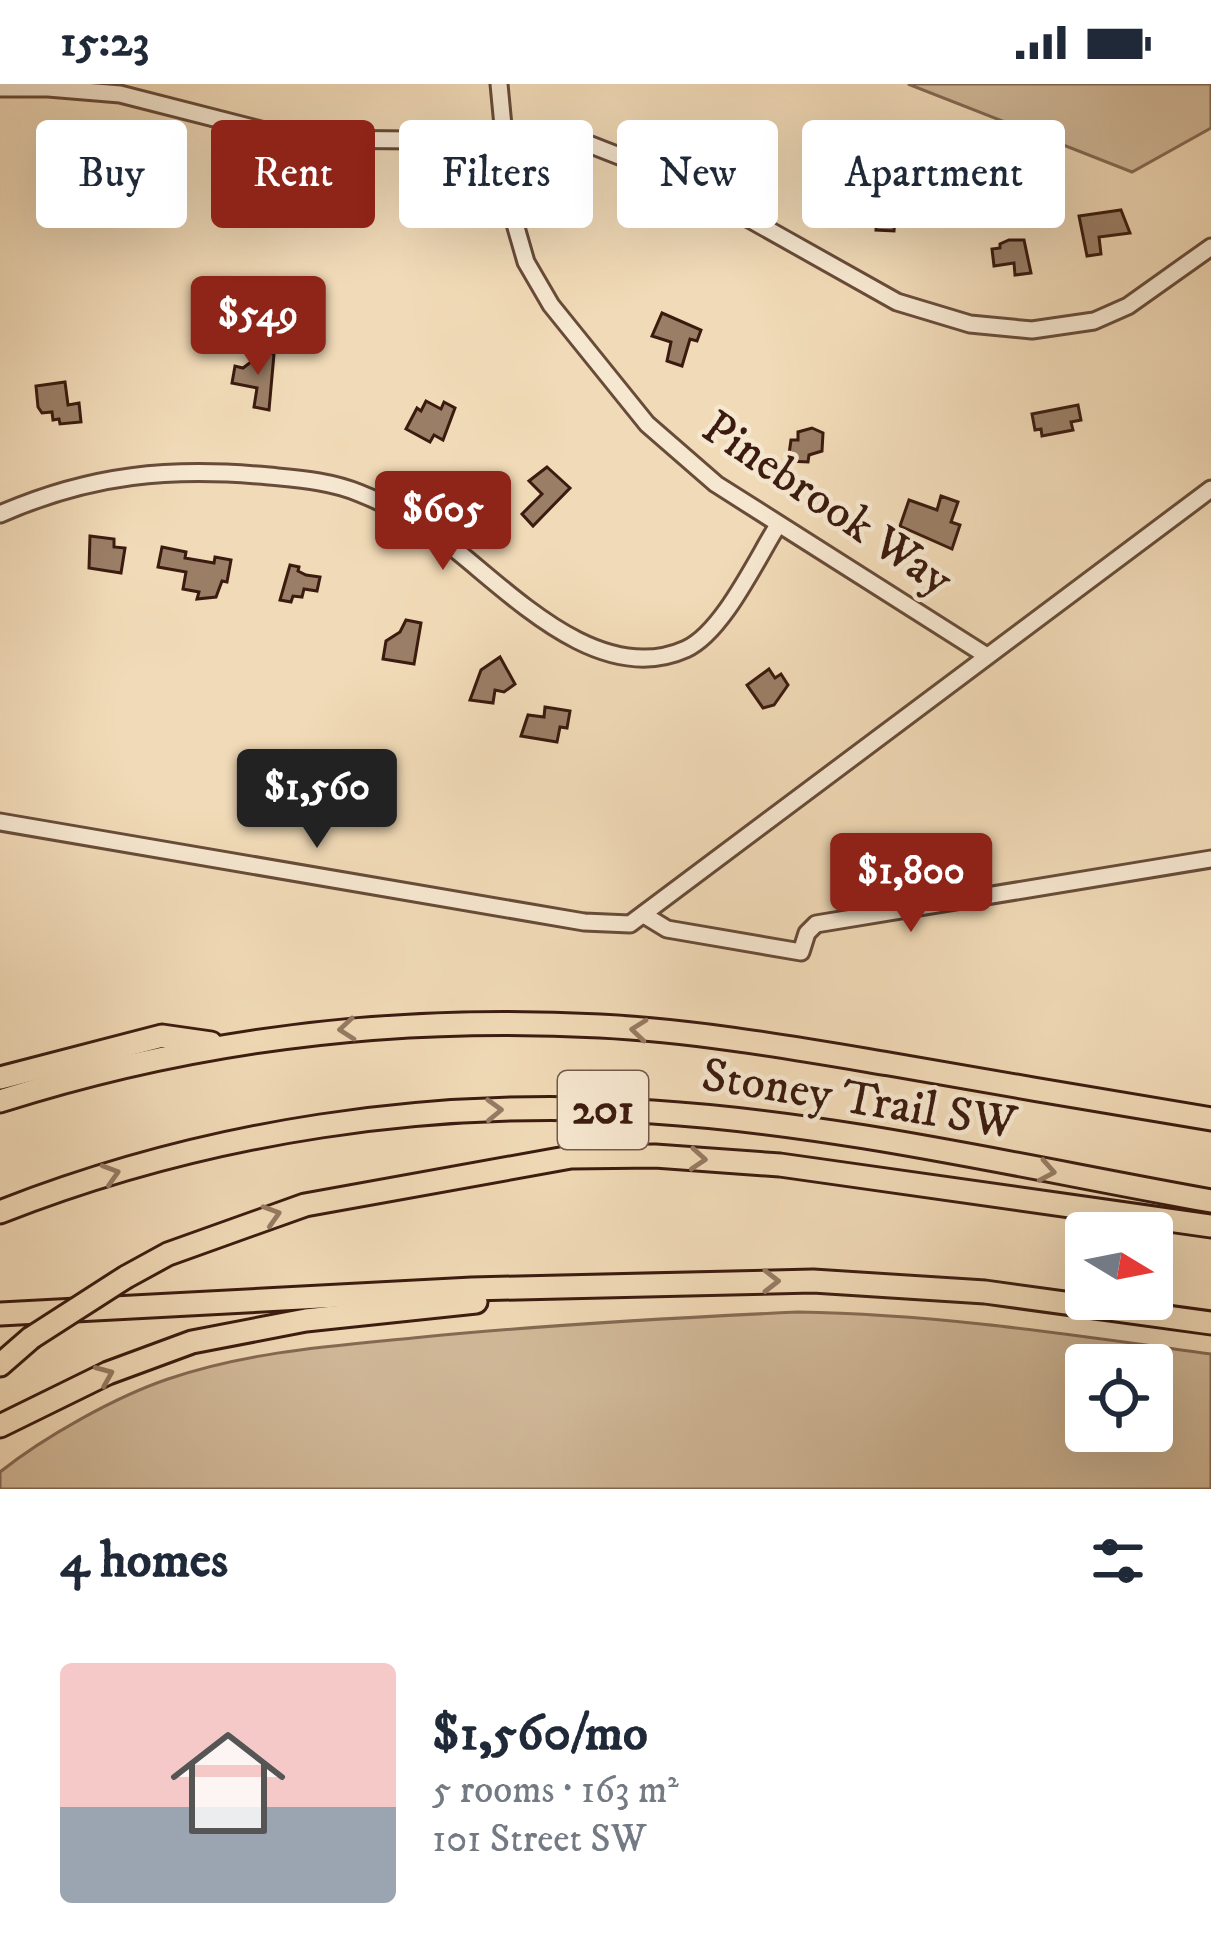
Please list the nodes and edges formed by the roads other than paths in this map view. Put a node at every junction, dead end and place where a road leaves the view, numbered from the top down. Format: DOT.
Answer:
graph roads {
  1 [pos="500,84"];
  2 [pos="0,88"];
  3 [pos="501,120"];
  4 [pos="399,140"];
  5 [pos="593,148"];
  6 [pos="515,228"];
  7 [pos="1211,247"];
  8 [pos="1211,489"];
  9 [pos="0,514"];
  10 [pos="778,525"];
  11 [pos="987,656"];
  12 [pos="0,822"];
  13 [pos="1211,859"];
  14 [pos="644,915"];
  15 [pos="229,1045"];
  16 [pos="0,1078"];
  17 [pos="0,1101"];
  18 [pos="1211,1119"];
  19 [pos="1211,1201"];
  20 [pos="0,1212"];
  21 [pos="1211,1226"];
  22 [pos="654,1283"];
  23 [pos="0,1313"];
  24 [pos="1211,1323"];
  25 [pos="0,1365"];
  26 [pos="0,1426"];
  1 -- 3 [label="street, Pinebrook Way"];
  2 -- 4 [label="street"];
  5 -- 7 [label="street"];
  6 -- 10 [label="street, Pinebrook Way"];
  8 -- 11 [label="street"];
  9 -- 10 [label="street"];
  10 -- 11 [label="street, Pinebrook Way"];
  11 -- 14 [label="street"];
  12 -- 14 [label="street"];
  13 -- 14 [label="street"];
  15 -- 16 [label="highway"];
  15 -- 17 [label="highway, Stoney Trail SW / 201"];
  18 -- 15 [label="highway, Stoney Trail SW / 201, one-way"];
  20 -- 19 [label="highway, Stoney Trail SW / 201, one-way"];
  25 -- 21 [label="highway, one-way, bridge"];
  22 -- 23 [label="highway"];
  22 -- 24 [label="highway, one-way"];
  26 -- 22 [label="highway, one-way"];
}
